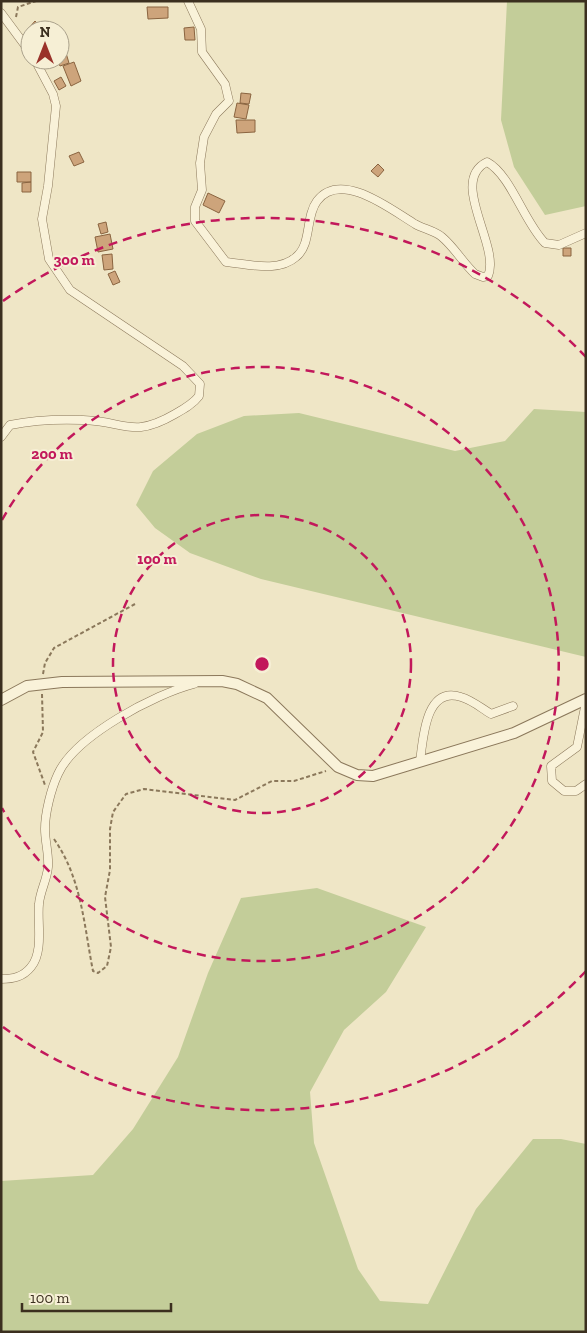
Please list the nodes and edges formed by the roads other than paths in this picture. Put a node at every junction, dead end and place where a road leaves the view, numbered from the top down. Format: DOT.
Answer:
graph roads {
  1 [pos="188,1"];
  2 [pos="1,13"];
  3 [pos="20,39"];
  4 [pos="40,70"];
  5 [pos="586,232"];
  6 [pos="1,437"];
  7 [pos="208,680"];
  8 [pos="1,700"];
  9 [pos="586,701"];
  10 [pos="514,706"];
  11 [pos="420,762"];
  12 [pos="586,784"];
  13 [pos="1,979"];
  1 -- 5 [label="street"];
  2 -- 3 [label="street"];
  4 -- 6 [label="street"];
  7 -- 8 [label="street"];
  7 -- 11 [label="street"];
  7 -- 13 [label="street"];
  9 -- 11 [label="street"];
  9 -- 12 [label="street"];
  10 -- 11 [label="street"];
}
